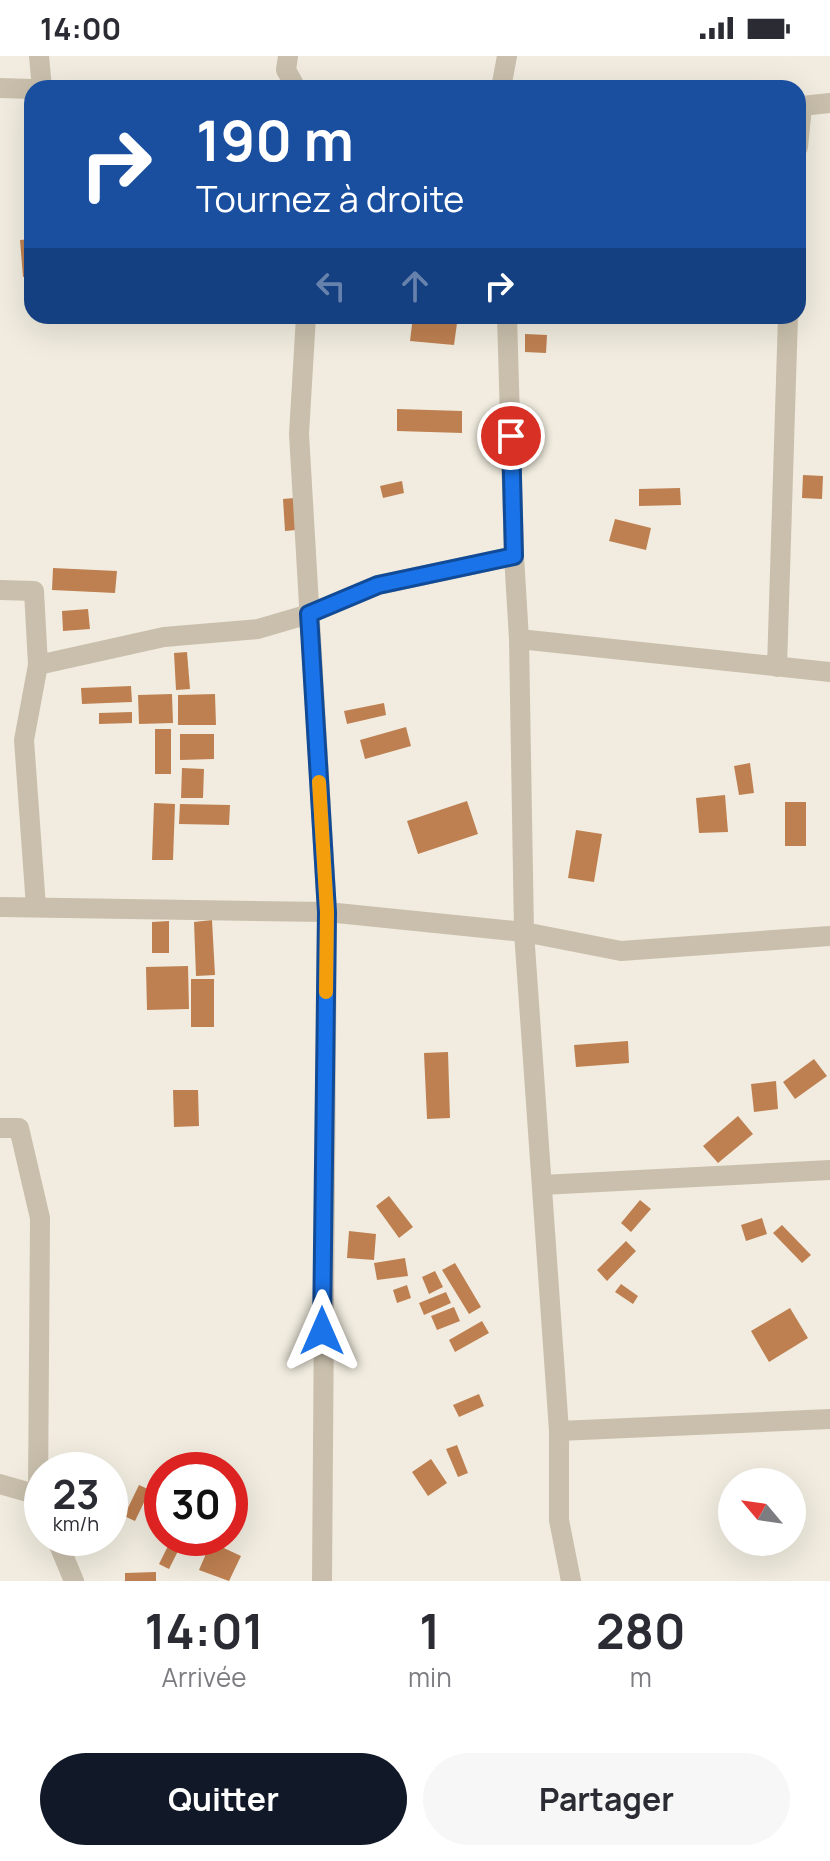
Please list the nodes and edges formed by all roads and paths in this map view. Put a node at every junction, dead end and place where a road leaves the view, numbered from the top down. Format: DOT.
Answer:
graph roads {
  1 [pos="39,56"];
  2 [pos="288,56"];
  3 [pos="507,56"];
  4 [pos="41,80"];
  5 [pos="292,80"];
  6 [pos="502,80"];
  7 [pos="0,88"];
  8 [pos="24,89"];
  9 [pos="830,103"];
  10 [pos="806,106"];
  11 [pos="306,324"];
  12 [pos="507,324"];
  13 [pos="788,324"];
  14 [pos="514,556"];
  15 [pos="0,590"];
  16 [pos="309,614"];
  17 [pos="519,639"];
  18 [pos="38,665"];
  19 [pos="777,667"];
  20 [pos="830,672"];
  21 [pos="0,907"];
  22 [pos="36,907"];
  23 [pos="327,912"];
  24 [pos="524,932"];
  25 [pos="830,936"];
  26 [pos="0,1128"];
  27 [pos="830,1170"];
  28 [pos="542,1185"];
  29 [pos="830,1419"];
  30 [pos="559,1431"];
  31 [pos="40,1452"];
  32 [pos="0,1484"];
  33 [pos="24,1494"];
  34 [pos="64,1556"];
  35 [pos="74,1581"];
  36 [pos="322,1581"];
  37 [pos="571,1581"];
  1 -- 4 [label="street"];
  2 -- 5 [label="street"];
  3 -- 6 [label="street"];
  7 -- 8 [label="street"];
  9 -- 10 [label="street"];
  11 -- 16 [label="street"];
  12 -- 14 [label="street"];
  13 -- 19 [label="street"];
  14 -- 16 [label="street"];
  14 -- 17 [label="street"];
  15 -- 18 [label="street"];
  16 -- 18 [label="street"];
  16 -- 23 [label="street"];
  17 -- 19 [label="street"];
  17 -- 24 [label="street"];
  18 -- 22 [label="street"];
  19 -- 20 [label="street"];
  21 -- 22 [label="street"];
  22 -- 23 [label="street"];
  23 -- 24 [label="street"];
  23 -- 36 [label="street"];
  24 -- 25 [label="street"];
  24 -- 28 [label="street"];
  26 -- 31 [label="street"];
  27 -- 28 [label="street"];
  28 -- 30 [label="street"];
  29 -- 30 [label="street"];
  30 -- 37 [label="street"];
  32 -- 33 [label="street"];
  34 -- 35 [label="street"];
}
